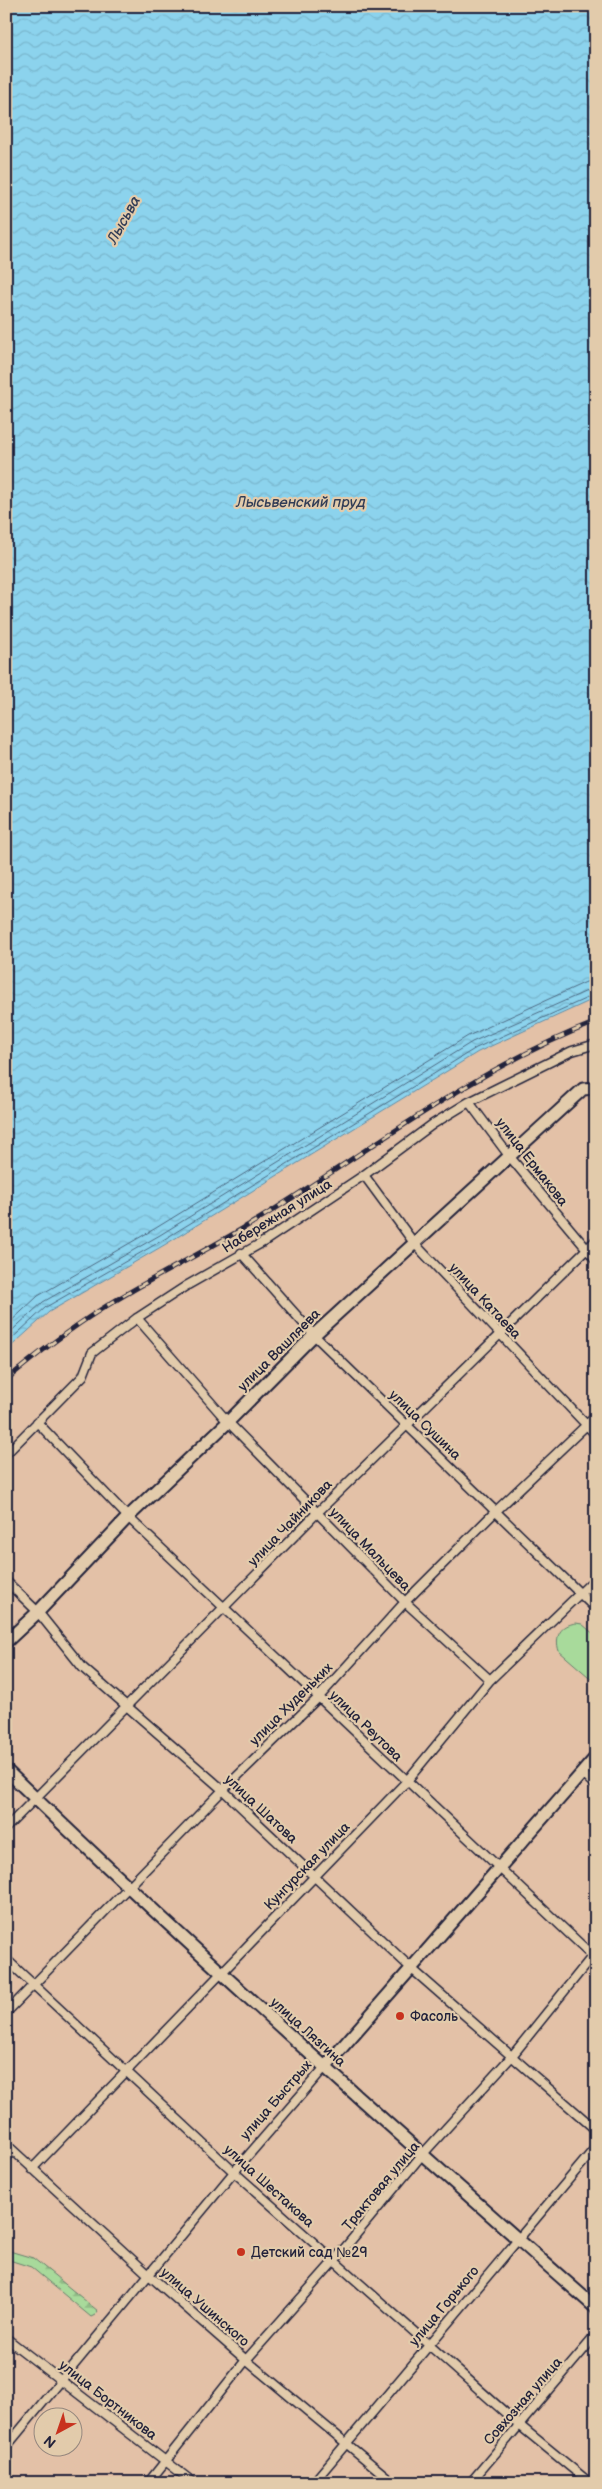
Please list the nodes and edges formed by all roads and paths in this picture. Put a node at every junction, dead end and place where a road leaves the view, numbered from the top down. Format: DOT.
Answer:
graph roads {
  1 [pos="596,1044"];
  2 [pos="596,1088"];
  3 [pos="469,1102"];
  4 [pos="510,1157"];
  5 [pos="364,1176"];
  6 [pos="596,1240"];
  7 [pos="414,1243"];
  8 [pos="586,1248"];
  9 [pos="241,1253"];
  10 [pos="596,1260"];
  11 [pos="137,1318"];
  12 [pos="314,1335"];
  13 [pos="499,1336"];
  14 [pos="596,1416"];
  15 [pos="37,1422"];
  16 [pos="228,1422"];
  17 [pos="406,1425"];
  18 [pos="586,1426"];
  19 [pos="596,1435"];
  20 [pos="6,1454"];
  21 [pos="496,1511"];
  22 [pos="317,1513"];
  23 [pos="128,1517"];
  24 [pos="596,1578"];
  25 [pos="6,1581"];
  26 [pos="581,1593"];
  27 [pos="405,1602"];
  28 [pos="225,1608"];
  29 [pos="596,1609"];
  30 [pos="38,1612"];
  31 [pos="6,1642"];
  32 [pos="490,1680"];
  33 [pos="318,1698"];
  34 [pos="128,1705"];
  35 [pos="596,1757"];
  36 [pos="6,1770"];
  37 [pos="582,1773"];
  38 [pos="406,1782"];
  39 [pos="596,1786"];
  40 [pos="223,1790"];
  41 [pos="36,1798"];
  42 [pos="6,1828"];
  43 [pos="499,1868"];
  44 [pos="314,1876"];
  45 [pos="128,1888"];
  46 [pos="595,1956"];
  47 [pos="6,1959"];
  48 [pos="412,1969"];
  49 [pos="222,1974"];
  50 [pos="33,1985"];
  51 [pos="6,2013"];
  52 [pos="512,2056"];
  53 [pos="325,2067"];
  54 [pos="124,2071"];
  55 [pos="596,2130"];
  56 [pos="6,2144"];
  57 [pos="596,2147"];
  58 [pos="421,2156"];
  59 [pos="32,2170"];
  60 [pos="234,2172"];
  61 [pos="518,2240"];
  62 [pos="334,2261"];
  63 [pos="149,2275"];
  64 [pos="596,2308"];
  65 [pos="596,2335"];
  66 [pos="6,2338"];
  67 [pos="429,2343"];
  68 [pos="246,2360"];
  69 [pos="61,2379"];
  70 [pos="518,2424"];
  71 [pos="346,2443"];
  72 [pos="6,2447"];
  73 [pos="166,2461"];
  74 [pos="148,2483"];
  75 [pos="194,2483"];
  76 [pos="313,2483"];
  77 [pos="394,2483"];
  78 [pos="470,2483"];
  79 [pos="590,2483"];
  1 -- 3 [label="street, Набережная улица"];
  2 -- 4 [label="street, улица Вашляева"];
  3 -- 4 [label="street, улица Ермакова"];
  3 -- 5 [label="street, Набережная улица"];
  4 -- 7 [label="street, улица Вашляева"];
  4 -- 8 [label="street, улица Ермакова"];
  5 -- 7 [label="street, улица Катаева"];
  5 -- 9 [label="street, Набережная улица"];
  6 -- 8 [label="street, улица Чайникова"];
  7 -- 12 [label="street, улица Вашляева"];
  7 -- 13 [label="street, улица Катаева"];
  8 -- 10 [label="street, улица Ермакова"];
  8 -- 13 [label="street, улица Чайникова"];
  9 -- 11 [label="street, Набережная улица"];
  9 -- 12 [label="street, улица Сушина"];
  11 -- 15 [label="street, Набережная улица"];
  11 -- 16 [label="street, улица Мальцева"];
  12 -- 16 [label="street, улица Вашляева"];
  12 -- 17 [label="street, улица Сушина"];
  13 -- 17 [label="street, улица Чайникова"];
  13 -- 18 [label="street, улица Катаева"];
  14 -- 18 [label="street, улица Худеньких"];
  15 -- 20 [label="street, Набережная улица"];
  15 -- 23 [label="street, улица Реутова"];
  16 -- 22 [label="street, улица Мальцева"];
  16 -- 23 [label="street, улица Вашляева"];
  17 -- 21 [label="street, улица Сушина"];
  17 -- 22 [label="street, улица Чайникова"];
  18 -- 19 [label="street, улица Катаева"];
  18 -- 21 [label="street, улица Худеньких"];
  21 -- 26 [label="street, улица Сушина"];
  21 -- 27 [label="street, улица Худеньких"];
  22 -- 27 [label="street, улица Мальцева"];
  22 -- 28 [label="street, улица Чайникова"];
  23 -- 28 [label="street, улица Реутова"];
  23 -- 30 [label="street, улица Вашляева"];
  24 -- 26 [label="street, Кунгурская улица"];
  25 -- 30 [label="street, улица Шатова"];
  26 -- 29 [label="street, улица Сушина"];
  26 -- 32 [label="street, Кунгурская улица"];
  27 -- 32 [label="street, улица Мальцева"];
  27 -- 33 [label="street, улица Худеньких"];
  28 -- 33 [label="street, улица Реутова"];
  28 -- 34 [label="street, улица Чайникова"];
  30 -- 31 [label="street, улица Вашляева"];
  30 -- 34 [label="street, улица Шатова"];
  32 -- 38 [label="street, Кунгурская улица"];
  33 -- 38 [label="street, улица Реутова"];
  33 -- 40 [label="street, улица Худеньких"];
  34 -- 40 [label="street, улица Шатова"];
  34 -- 41 [label="street, улица Чайникова"];
  35 -- 37 [label="street, улица Быстрых"];
  36 -- 41 [label="street, улица Лязгина"];
  37 -- 39 [label="street"];
  37 -- 43 [label="street, улица Быстрых"];
  38 -- 43 [label="street, улица Реутова"];
  38 -- 44 [label="street, Кунгурская улица"];
  40 -- 44 [label="street, улица Шатова"];
  40 -- 45 [label="street, улица Худеньких"];
  41 -- 42 [label="street, улица Чайникова"];
  41 -- 45 [label="street, улица Лязгина"];
  43 -- 46 [label="street, улица Реутова"];
  43 -- 48 [label="street, улица Быстрых"];
  44 -- 48 [label="street, улица Шатова"];
  44 -- 49 [label="street, Кунгурская улица"];
  45 -- 49 [label="street, улица Лязгина"];
  45 -- 50 [label="street, улица Худеньких"];
  46 -- 52 [label="street, Трактовая улица"];
  47 -- 50 [label="street, улица Шестакова"];
  48 -- 52 [label="street, улица Шатова"];
  48 -- 53 [label="street, улица Быстрых"];
  49 -- 53 [label="street, улица Лязгина"];
  49 -- 54 [label="street, Кунгурская улица"];
  50 -- 51 [label="street, улица Худеньких"];
  50 -- 54 [label="street, улица Шестакова"];
  52 -- 55 [label="street, улица Шатова"];
  52 -- 58 [label="street, Трактовая улица"];
  53 -- 58 [label="street, улица Лязгина"];
  53 -- 60 [label="street, улица Быстрых"];
  54 -- 59 [label="street, Кунгурская улица"];
  54 -- 60 [label="street, улица Шестакова"];
  56 -- 59 [label="street, улица Ушинского"];
  57 -- 61 [label="street, улица Горького"];
  58 -- 61 [label="street, улица Лязгина"];
  58 -- 62 [label="street, Трактовая улица"];
  59 -- 63 [label="street, улица Ушинского"];
  60 -- 62 [label="street, улица Шестакова"];
  60 -- 63 [label="street, улица Быстрых"];
  61 -- 64 [label="street, улица Лязгина"];
  61 -- 67 [label="street, улица Горького"];
  62 -- 67 [label="street, улица Шестакова"];
  62 -- 68 [label="street, Трактовая улица"];
  63 -- 68 [label="street, улица Ушинского"];
  63 -- 69 [label="street, улица Быстрых"];
  65 -- 70 [label="street, Совхозная улица"];
  66 -- 69 [label="street, улица Бортникова"];
  67 -- 70 [label="street, улица Шестакова"];
  67 -- 71 [label="street, улица Горького"];
  68 -- 71 [label="street, улица Ушинского"];
  68 -- 73 [label="street, Трактовая улица"];
  69 -- 72 [label="street, улица Быстрых"];
  69 -- 73 [label="street, улица Бортникова"];
  70 -- 78 [label="street, Совхозная улица"];
  70 -- 79 [label="street, улица Шестакова"];
  71 -- 76 [label="street, улица Горького"];
  71 -- 77 [label="street, улица Ушинского"];
  73 -- 74 [label="street, Трактовая улица"];
  73 -- 75 [label="street, улица Бортникова"];
}
